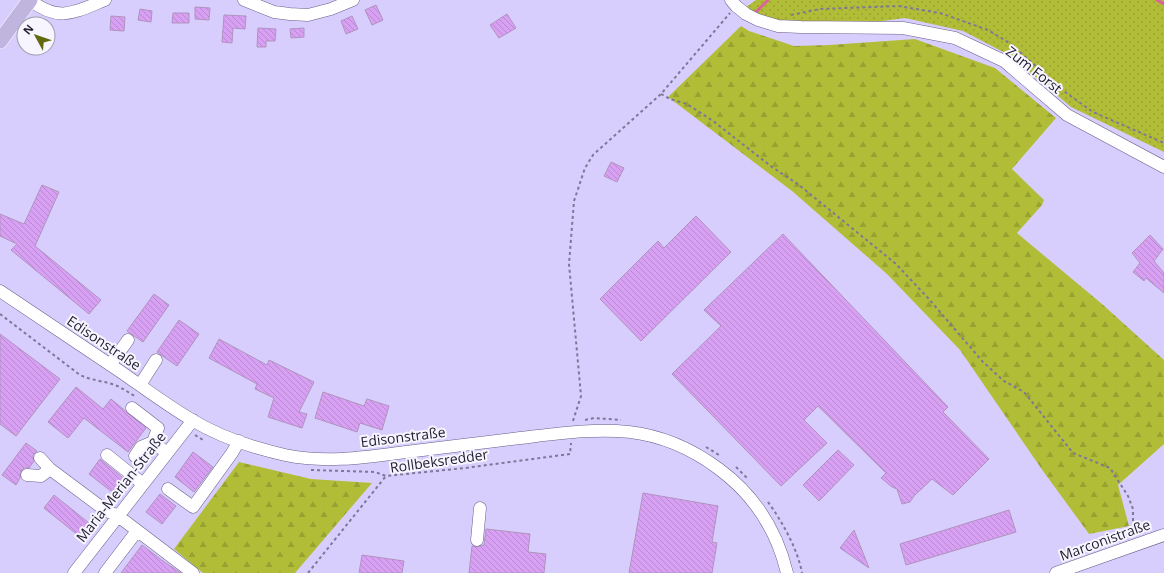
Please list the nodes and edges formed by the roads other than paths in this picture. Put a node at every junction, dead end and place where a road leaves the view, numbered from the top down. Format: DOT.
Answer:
graph roads {
  1 [pos="30,0"];
  2 [pos="105,0"];
  3 [pos="244,0"];
  4 [pos="353,0"];
  5 [pos="737,2"];
  6 [pos="0,41"];
  7 [pos="1164,167"];
  8 [pos="0,291"];
  9 [pos="128,340"];
  10 [pos="156,360"];
  11 [pos="110,365"];
  12 [pos="140,385"];
  13 [pos="132,408"];
  14 [pos="193,420"];
  15 [pos="153,442"];
  16 [pos="239,442"];
  17 [pos="168,453"];
  18 [pos="107,455"];
  19 [pos="135,456"];
  20 [pos="40,458"];
  21 [pos="50,469"];
  22 [pos="27,475"];
  23 [pos="143,484"];
  24 [pos="168,489"];
  25 [pos="480,508"];
  26 [pos="118,516"];
  27 [pos="137,531"];
  28 [pos="1164,535"];
  29 [pos="476,540"];
  30 [pos="74,573"];
  31 [pos="105,573"];
  32 [pos="193,573"];
  33 [pos="787,573"];
  34 [pos="1056,573"];
  1 -- 2 [label="street"];
  1 -- 6 [label="main road"];
  3 -- 4 [label="street"];
  5 -- 7 [label="street, Zum Forst"];
  8 -- 11 [label="street, Edisonstraße"];
  9 -- 11 [label="street"];
  10 -- 12 [label="street"];
  11 -- 12 [label="street, Edisonstraße"];
  12 -- 14 [label="street, Edisonstraße"];
  13 -- 15 [label="street"];
  14 -- 16 [label="street, Edisonstraße"];
  14 -- 17 [label="street, Maria-Merian-Straße"];
  15 -- 17 [label="street"];
  15 -- 19 [label="street"];
  16 -- 24 [label="street"];
  16 -- 33 [label="street, Edisonstraße"];
  17 -- 23 [label="street, Maria-Merian-Straße"];
  18 -- 23 [label="street"];
  20 -- 21 [label="street"];
  21 -- 22 [label="street"];
  21 -- 26 [label="street"];
  23 -- 26 [label="street, Maria-Merian-Straße"];
  25 -- 29 [label="street"];
  26 -- 27 [label="street"];
  26 -- 30 [label="street, Maria-Merian-Straße"];
  27 -- 31 [label="street"];
  27 -- 32 [label="street"];
  28 -- 34 [label="street, Marconistraße"];
}
